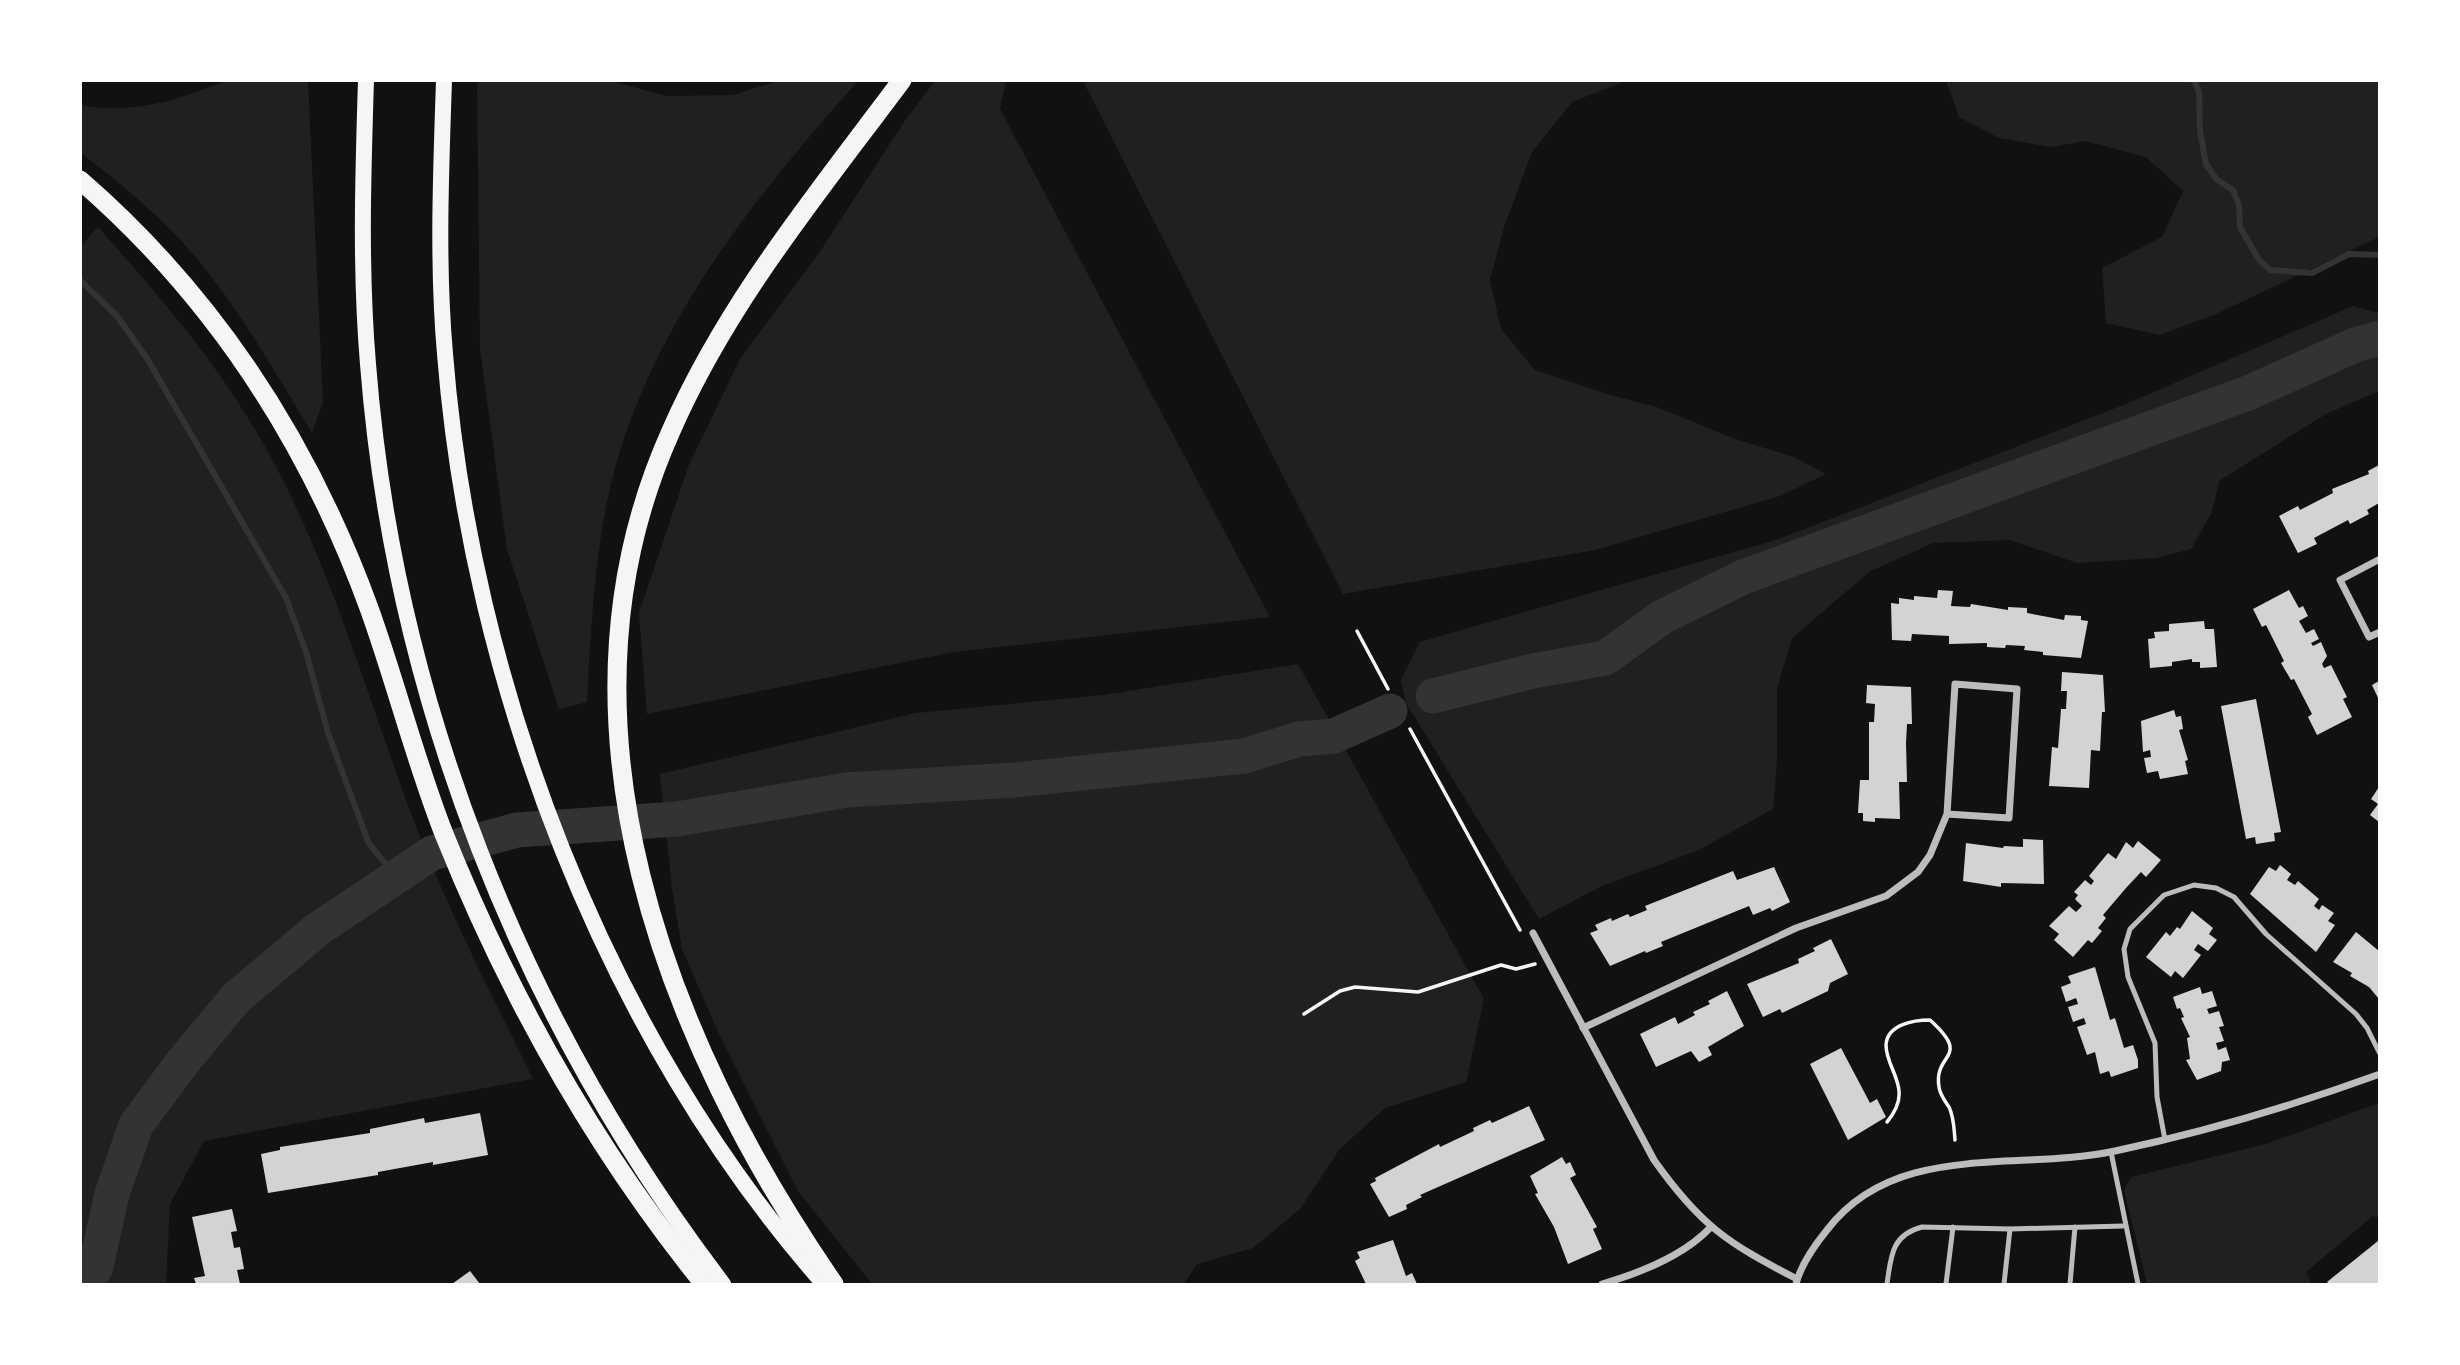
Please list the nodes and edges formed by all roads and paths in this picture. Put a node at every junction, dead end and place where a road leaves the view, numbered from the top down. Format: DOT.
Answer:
graph roads {
  1 [pos="366,80"];
  2 [pos="444,80"];
  3 [pos="902,80"];
  4 [pos="80,180"];
  5 [pos="2379,559"];
  6 [pos="1357,631"];
  7 [pos="2379,632"];
  8 [pos="1388,689"];
  9 [pos="1410,729"];
  10 [pos="1947,814"];
  11 [pos="1533,933"];
  12 [pos="1547,958"];
  13 [pos="1304,1014"];
  14 [pos="1583,1028"];
  15 [pos="2379,1054"];
  16 [pos="2379,1074"];
  17 [pos="1886,1122"];
  18 [pos="1955,1140"];
  19 [pos="2165,1140"];
  20 [pos="2110,1152"];
  21 [pos="2123,1226"];
  22 [pos="1953,1227"];
  23 [pos="2075,1227"];
  24 [pos="1710,1228"];
  25 [pos="2010,1229"];
  26 [pos="1796,1282"];
  27 [pos="704,1284"];
  28 [pos="723,1284"];
  29 [pos="824,1284"];
  30 [pos="834,1284"];
  31 [pos="1602,1284"];
  32 [pos="1887,1284"];
  33 [pos="1946,1284"];
  34 [pos="2004,1284"];
  35 [pos="2070,1284"];
  36 [pos="2138,1284"];
  1 -- 28 [label="main road"];
  2 -- 29 [label="main road"];
  3 -- 30 [label="highway"];
  4 -- 27 [label="highway"];
  5 -- 7 [label="street"];
  6 -- 8 [label="path"];
  9 -- 11 [label="path"];
  10 -- 10 [label="street"];
  10 -- 14 [label="street"];
  11 -- 12 [label="street"];
  12 -- 13 [label="path"];
  12 -- 14 [label="street"];
  14 -- 24 [label="street"];
  15 -- 19 [label="lane"];
  16 -- 19 [label="street"];
  17 -- 18 [label="path"];
  19 -- 20 [label="street"];
  20 -- 21 [label="lane"];
  20 -- 26 [label="street"];
  21 -- 23 [label="lane"];
  21 -- 36 [label="lane"];
  22 -- 25 [label="lane"];
  22 -- 32 [label="lane"];
  22 -- 33 [label="lane"];
  23 -- 25 [label="lane"];
  23 -- 35 [label="lane"];
  24 -- 26 [label="street"];
  24 -- 31 [label="street"];
  25 -- 34 [label="lane"];
}
